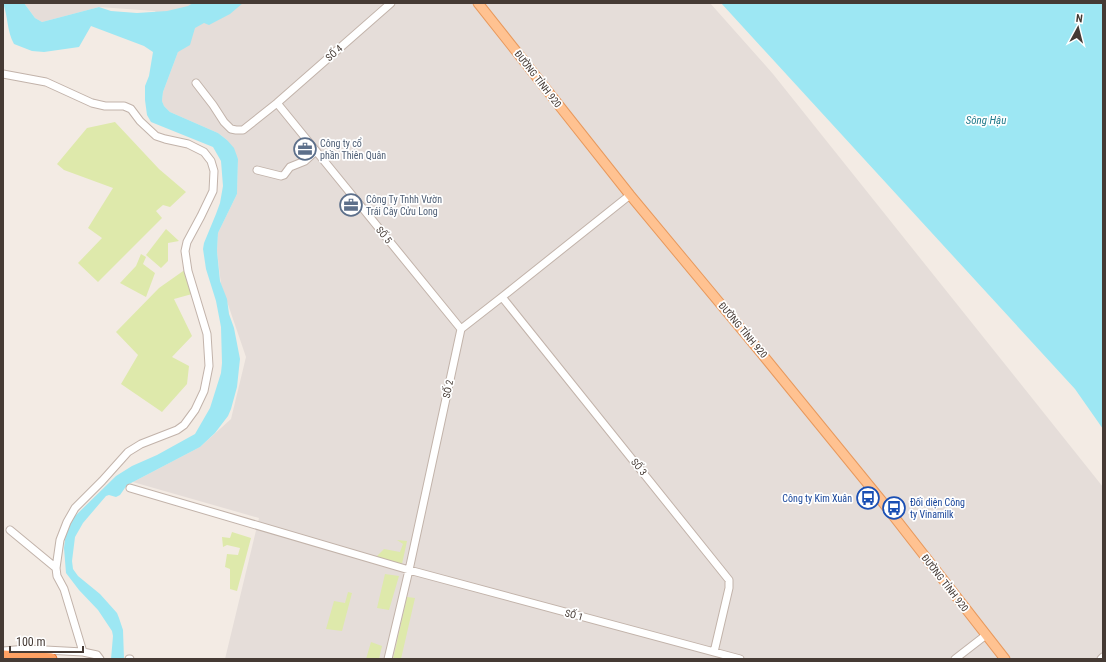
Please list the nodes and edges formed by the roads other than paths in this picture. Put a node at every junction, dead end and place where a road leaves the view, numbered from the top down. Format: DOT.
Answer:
graph roads {
  1 [pos="392,3"];
  2 [pos="478,3"];
  3 [pos="3,74"];
  4 [pos="196,83"];
  5 [pos="277,103"];
  6 [pos="316,151"];
  7 [pos="257,170"];
  8 [pos="630,195"];
  9 [pos="502,297"];
  10 [pos="461,328"];
  11 [pos="130,488"];
  12 [pos="10,530"];
  13 [pos="409,570"];
  14 [pos="57,571"];
  15 [pos="986,635"];
  16 [pos="3,651"];
  17 [pos="83,652"];
  18 [pos="714,652"];
  19 [pos="23,653"];
  20 [pos="3,656"];
  21 [pos="51,659"];
  22 [pos="100,659"];
  23 [pos="388,659"];
  24 [pos="740,659"];
  25 [pos="955,659"];
  26 [pos="1006,659"];
  1 -- 5 [label="street, SỐ 4"];
  2 -- 8 [label="main road, ĐƯỜNG TỈNH 920"];
  3 -- 14 [label="street"];
  4 -- 5 [label="street, SỐ 4"];
  5 -- 6 [label="street, SỐ 5"];
  6 -- 7 [label="street"];
  6 -- 10 [label="street, SỐ 5"];
  8 -- 9 [label="street"];
  8 -- 15 [label="main road, ĐƯỜNG TỈNH 920"];
  9 -- 10 [label="street"];
  9 -- 18 [label="street, SỐ 3"];
  10 -- 13 [label="street, SỐ 2"];
  11 -- 13 [label="street, SỐ 1"];
  12 -- 14 [label="street"];
  13 -- 18 [label="street, SỐ 1"];
  13 -- 23 [label="street, SỐ 2"];
  14 -- 17 [label="street"];
  15 -- 25 [label="street"];
  15 -- 26 [label="main road, ĐƯỜNG TỈNH 920"];
  16 -- 19 [label="street"];
  17 -- 19 [label="street"];
  17 -- 22 [label="street"];
  18 -- 24 [label="street, SỐ 1"];
  19 -- 20 [label="highway"];
  19 -- 21 [label="highway"];
}
